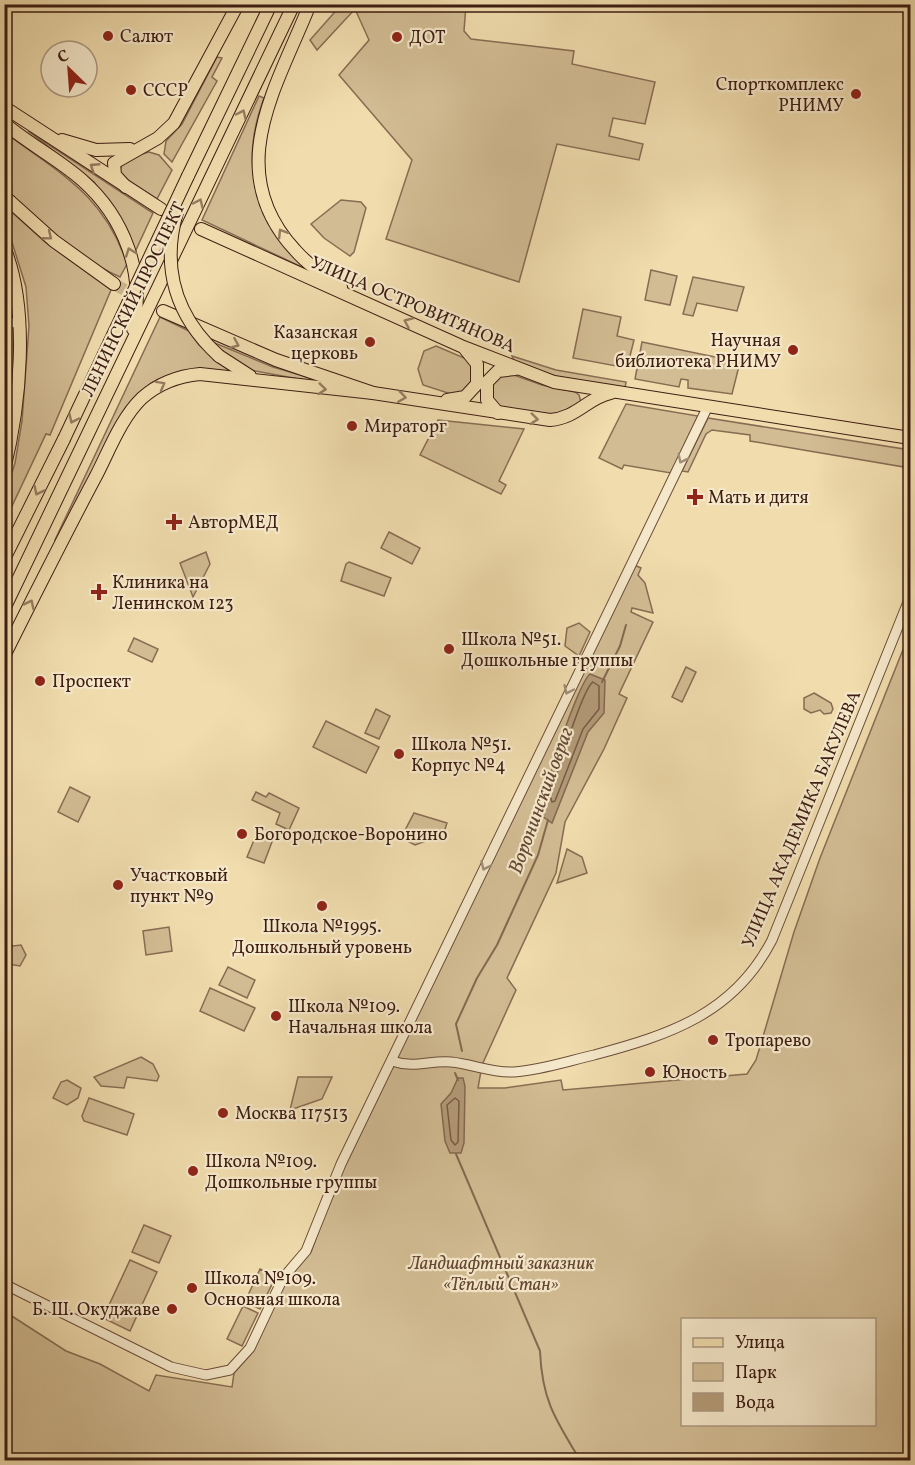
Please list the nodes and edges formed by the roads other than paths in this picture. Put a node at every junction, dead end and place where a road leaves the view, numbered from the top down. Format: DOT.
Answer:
graph roads {
  1 [pos="238,4"];
  2 [pos="270,4"];
  3 [pos="294,4"];
  4 [pos="310,4"];
  5 [pos="290,52"];
  6 [pos="4,107"];
  7 [pos="4,123"];
  8 [pos="42,131"];
  9 [pos="139,148"];
  10 [pos="188,176"];
  11 [pos="126,187"];
  12 [pos="4,196"];
  13 [pos="161,209"];
  14 [pos="201,230"];
  15 [pos="4,247"];
  16 [pos="114,284"];
  17 [pos="356,299"];
  18 [pos="163,311"];
  19 [pos="20,321"];
  20 [pos="4,325"];
  21 [pos="460,345"];
  22 [pos="129,351"];
  23 [pos="520,370"];
  24 [pos="272,382"];
  25 [pos="571,385"];
  26 [pos="373,393"];
  27 [pos="618,393"];
  28 [pos="431,401"];
  29 [pos="708,406"];
  30 [pos="499,414"];
  31 [pos="569,417"];
  32 [pos="910,438"];
  33 [pos="4,470"];
  34 [pos="4,559"];
  35 [pos="910,597"];
  36 [pos="4,609"];
  37 [pos="4,656"];
  38 [pos="392,1061"];
  39 [pos="4,1284"];
  1 -- 9 [label="main road"];
  2 -- 10 [label="main road, ЛЕНИНСКИЙ ПРОСПЕКТ"];
  3 -- 5 [label="main road"];
  22 -- 3 [label="main road, ЛЕНИНСКИЙ ПРОСПЕКТ, one-way"];
  4 -- 5 [label="main road"];
  17 -- 5 [label="main road, one-way"];
  6 -- 8 [label="main road"];
  22 -- 7 [label="main road, one-way"];
  8 -- 9 [label="main road"];
  11 -- 8 [label="main road, one-way"];
  9 -- 11 [label="main road"];
  10 -- 24 [label="main road, bridge"];
  10 -- 34 [label="main road, ЛЕНИНСКИЙ ПРОСПЕКТ, one-way, bridge"];
  11 -- 13 [label="main road"];
  12 -- 16 [label="main road, one-way"];
  14 -- 17 [label="main road, УЛИЦА ОСТРОВИТЯНОВА"];
  15 -- 19 [label="main road"];
  21 -- 17 [label="main road, УЛИЦА ОСТРОВИТЯНОВА, one-way"];
  18 -- 26 [label="main road, one-way"];
  19 -- 20 [label="street"];
  19 -- 33 [label="main road"];
  21 -- 23 [label="main road, УЛИЦА ОСТРОВИТЯНОВА"];
  21 -- 28 [label="main road"];
  22 -- 36 [label="main road, ЛЕНИНСКИЙ ПРОСПЕКТ"];
  23 -- 25 [label="main road, УЛИЦА ОСТРОВИТЯНОВА"];
  23 -- 30 [label="main road"];
  24 -- 26 [label="main road, one-way"];
  37 -- 24 [label="main road, one-way"];
  25 -- 27 [label="main road, УЛИЦА ОСТРОВИТЯНОВА"];
  25 -- 31 [label="main road"];
  26 -- 28 [label="main road, one-way"];
  27 -- 29 [label="main road, УЛИЦА ОСТРОВИТЯНОВА"];
  27 -- 31 [label="main road, УЛИЦА ОСТРОВИТЯНОВА"];
  28 -- 30 [label="main road"];
  29 -- 32 [label="main road, УЛИЦА ОСТРОВИТЯНОВА"];
  29 -- 38 [label="street, one-way"];
  30 -- 31 [label="main road, one-way"];
  35 -- 38 [label="street, УЛИЦА АКАДЕМИКА БАКУЛЕВА"];
  38 -- 39 [label="street"];
}
